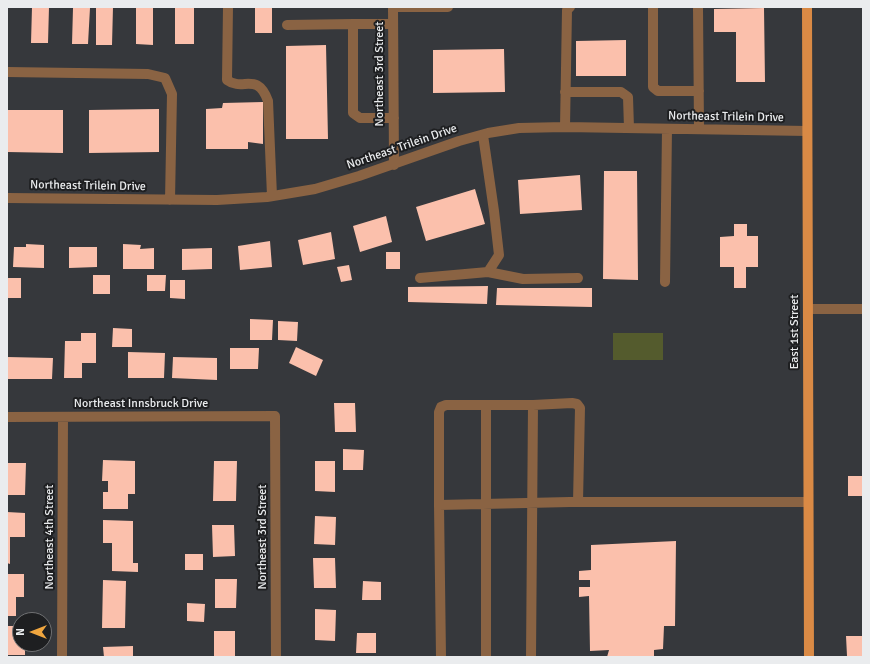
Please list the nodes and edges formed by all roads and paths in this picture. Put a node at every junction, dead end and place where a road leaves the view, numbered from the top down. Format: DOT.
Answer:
graph roads {
  1 [pos="228,7"];
  2 [pos="393,7"];
  3 [pos="448,7"];
  4 [pos="570,7"];
  5 [pos="653,7"];
  6 [pos="698,7"];
  7 [pos="806,7"];
  8 [pos="353,24"];
  9 [pos="393,24"];
  10 [pos="288,25"];
  11 [pos="7,72"];
  12 [pos="699,91"];
  13 [pos="565,92"];
  14 [pos="394,118"];
  15 [pos="565,127"];
  16 [pos="629,128"];
  17 [pos="667,129"];
  18 [pos="699,129"];
  19 [pos="807,131"];
  20 [pos="482,135"];
  21 [pos="394,165"];
  22 [pos="272,196"];
  23 [pos="7,198"];
  24 [pos="170,200"];
  25 [pos="488,272"];
  26 [pos="420,278"];
  27 [pos="578,278"];
  28 [pos="665,282"];
  29 [pos="808,309"];
  30 [pos="863,309"];
  31 [pos="486,405"];
  32 [pos="533,405"];
  33 [pos="275,416"];
  34 [pos="7,417"];
  35 [pos="63,417"];
  36 [pos="578,502"];
  37 [pos="808,502"];
  38 [pos="531,503"];
  39 [pos="486,504"];
  40 [pos="439,505"];
  41 [pos="62,657"];
  42 [pos="276,657"];
  43 [pos="441,657"];
  44 [pos="486,657"];
  45 [pos="531,657"];
  46 [pos="809,657"];
  1 -- 22 [label="street"];
  2 -- 3 [label="street"];
  2 -- 9 [label="street, Northeast 3rd Street"];
  4 -- 13 [label="street"];
  5 -- 12 [label="street"];
  6 -- 12 [label="street"];
  7 -- 19 [label="main road, East 1st Street"];
  8 -- 9 [label="street"];
  8 -- 10 [label="street"];
  8 -- 14 [label="street"];
  9 -- 14 [label="street, Northeast 3rd Street"];
  11 -- 24 [label="street"];
  12 -- 18 [label="street"];
  13 -- 15 [label="street"];
  13 -- 16 [label="street"];
  14 -- 21 [label="street, Northeast 3rd Street"];
  15 -- 16 [label="street, Northeast Trilein Drive"];
  15 -- 20 [label="street, Northeast Trilein Drive"];
  16 -- 17 [label="street, Northeast Trilein Drive"];
  17 -- 18 [label="street, Northeast Trilein Drive"];
  17 -- 28 [label="street"];
  18 -- 19 [label="street, Northeast Trilein Drive"];
  19 -- 29 [label="main road, East 1st Street"];
  20 -- 21 [label="street, Northeast Trilein Drive"];
  20 -- 25 [label="street"];
  21 -- 22 [label="street, Northeast Trilein Drive"];
  22 -- 24 [label="street, Northeast Trilein Drive"];
  23 -- 24 [label="street, Northeast Trilein Drive"];
  25 -- 26 [label="street"];
  25 -- 27 [label="street"];
  29 -- 30 [label="street"];
  29 -- 37 [label="main road, East 1st Street"];
  31 -- 32 [label="street"];
  31 -- 39 [label="street"];
  31 -- 40 [label="street"];
  32 -- 36 [label="street"];
  32 -- 38 [label="street"];
  33 -- 35 [label="street, Northeast Innsbruck Drive"];
  33 -- 42 [label="street, Northeast 3rd Street"];
  34 -- 35 [label="street, Northeast Innsbruck Drive"];
  35 -- 41 [label="street, Northeast 4th Street"];
  36 -- 37 [label="street"];
  36 -- 38 [label="street"];
  37 -- 46 [label="main road, East 1st Street"];
  38 -- 39 [label="street"];
  38 -- 45 [label="street"];
  39 -- 40 [label="street"];
  39 -- 44 [label="street"];
  40 -- 43 [label="street"];
}
